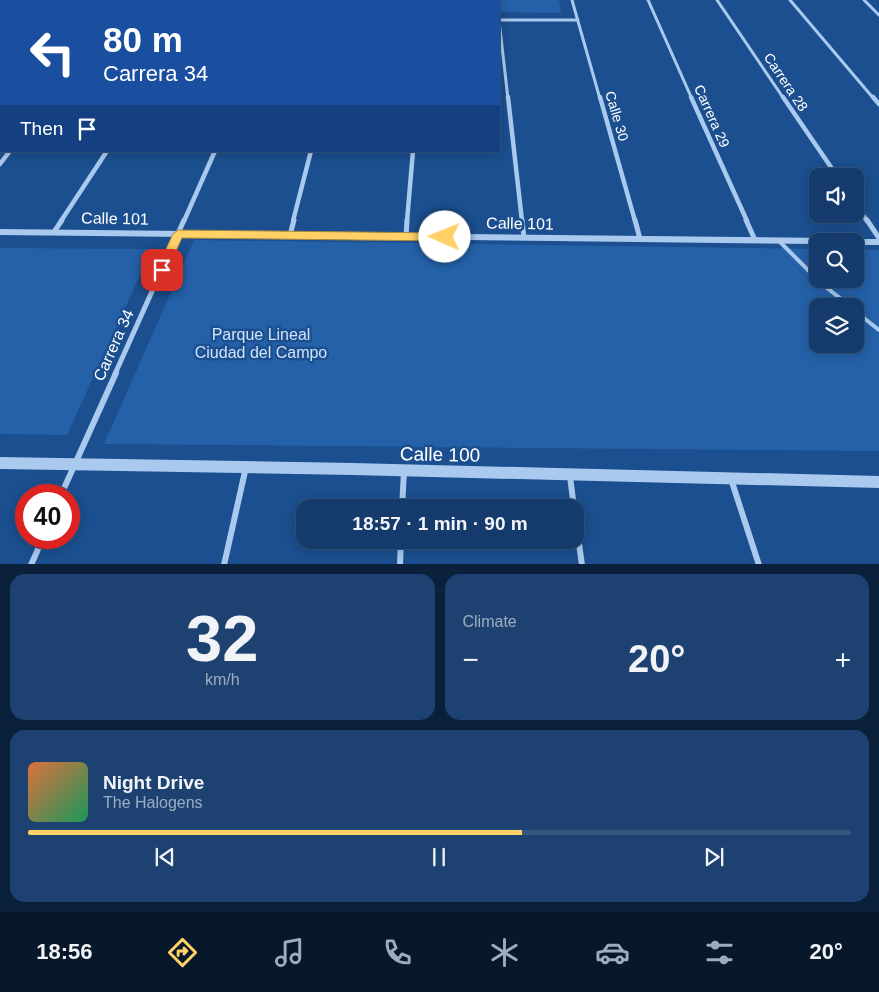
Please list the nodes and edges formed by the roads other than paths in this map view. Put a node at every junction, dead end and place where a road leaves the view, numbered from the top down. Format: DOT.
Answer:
graph roads {
  1 [pos="572,0"];
  2 [pos="648,0"];
  3 [pos="716,0"];
  4 [pos="790,0"];
  5 [pos="864,0"];
  6 [pos="879,15"];
  7 [pos="500,20"];
  8 [pos="578,20"];
  9 [pos="500,29"];
  10 [pos="879,104"];
  11 [pos="9,152"];
  12 [pos="106,152"];
  13 [pos="215,152"];
  14 [pos="311,152"];
  15 [pos="413,152"];
  16 [pos="0,164"];
  17 [pos="832,168"];
  18 [pos="864,217"];
  19 [pos="0,232"];
  20 [pos="54,232"];
  21 [pos="178,234"];
  22 [pos="290,236"];
  23 [pos="406,237"];
  24 [pos="524,238"];
  25 [pos="640,239"];
  26 [pos="755,240"];
  27 [pos="879,240"];
  28 [pos="779,241"];
  29 [pos="809,241"];
  30 [pos="864,241"];
  31 [pos="840,298"];
  32 [pos="864,318"];
  33 [pos="879,330"];
  34 [pos="0,463"];
  35 [pos="75,464"];
  36 [pos="246,467"];
  37 [pos="404,470"];
  38 [pos="569,474"];
  39 [pos="731,478"];
  40 [pos="879,482"];
  41 [pos="66,484"];
  42 [pos="402,499"];
  43 [pos="573,499"];
  44 [pos="38,549"];
  45 [pos="401,549"];
  46 [pos="580,549"];
  47 [pos="31,564"];
  48 [pos="224,564"];
  49 [pos="400,564"];
  50 [pos="582,564"];
  51 [pos="759,564"];
  1 -- 8 [label="street, Calle 30"];
  2 -- 26 [label="street, Carrera 29"];
  3 -- 17 [label="street, Carrera 28"];
  4 -- 10 [label="street"];
  5 -- 6 [label="street"];
  7 -- 8 [label="street"];
  8 -- 25 [label="street, Calle 30"];
  9 -- 24 [label="street"];
  11 -- 16 [label="street"];
  12 -- 20 [label="street"];
  13 -- 21 [label="street, Carrera 34"];
  14 -- 22 [label="street"];
  15 -- 23 [label="street"];
  18 -- 27 [label="street"];
  19 -- 20 [label="street, Calle 101"];
  20 -- 21 [label="street, Calle 101"];
  21 -- 22 [label="street, Calle 101"];
  21 -- 35 [label="street, Carrera 34"];
  22 -- 23 [label="street, Calle 101"];
  23 -- 24 [label="street, Calle 101"];
  24 -- 25 [label="street, Calle 101"];
  25 -- 26 [label="street, Calle 101"];
  26 -- 28 [label="street, Calle 101"];
  27 -- 30 [label="street"];
  28 -- 29 [label="street, Calle 101"];
  28 -- 31 [label="lane"];
  32 -- 33 [label="lane"];
  34 -- 35 [label="street, Calle 100"];
  35 -- 36 [label="street, Calle 100"];
  35 -- 41 [label="street, Carrera 34"];
  36 -- 37 [label="street, Calle 100"];
  36 -- 48 [label="street"];
  37 -- 38 [label="street, Calle 100"];
  37 -- 42 [label="street"];
  38 -- 39 [label="street, Calle 100"];
  38 -- 43 [label="street"];
  39 -- 40 [label="street, Calle 100"];
  39 -- 51 [label="street"];
  44 -- 47 [label="street"];
  45 -- 49 [label="street"];
  46 -- 50 [label="street"];
}
